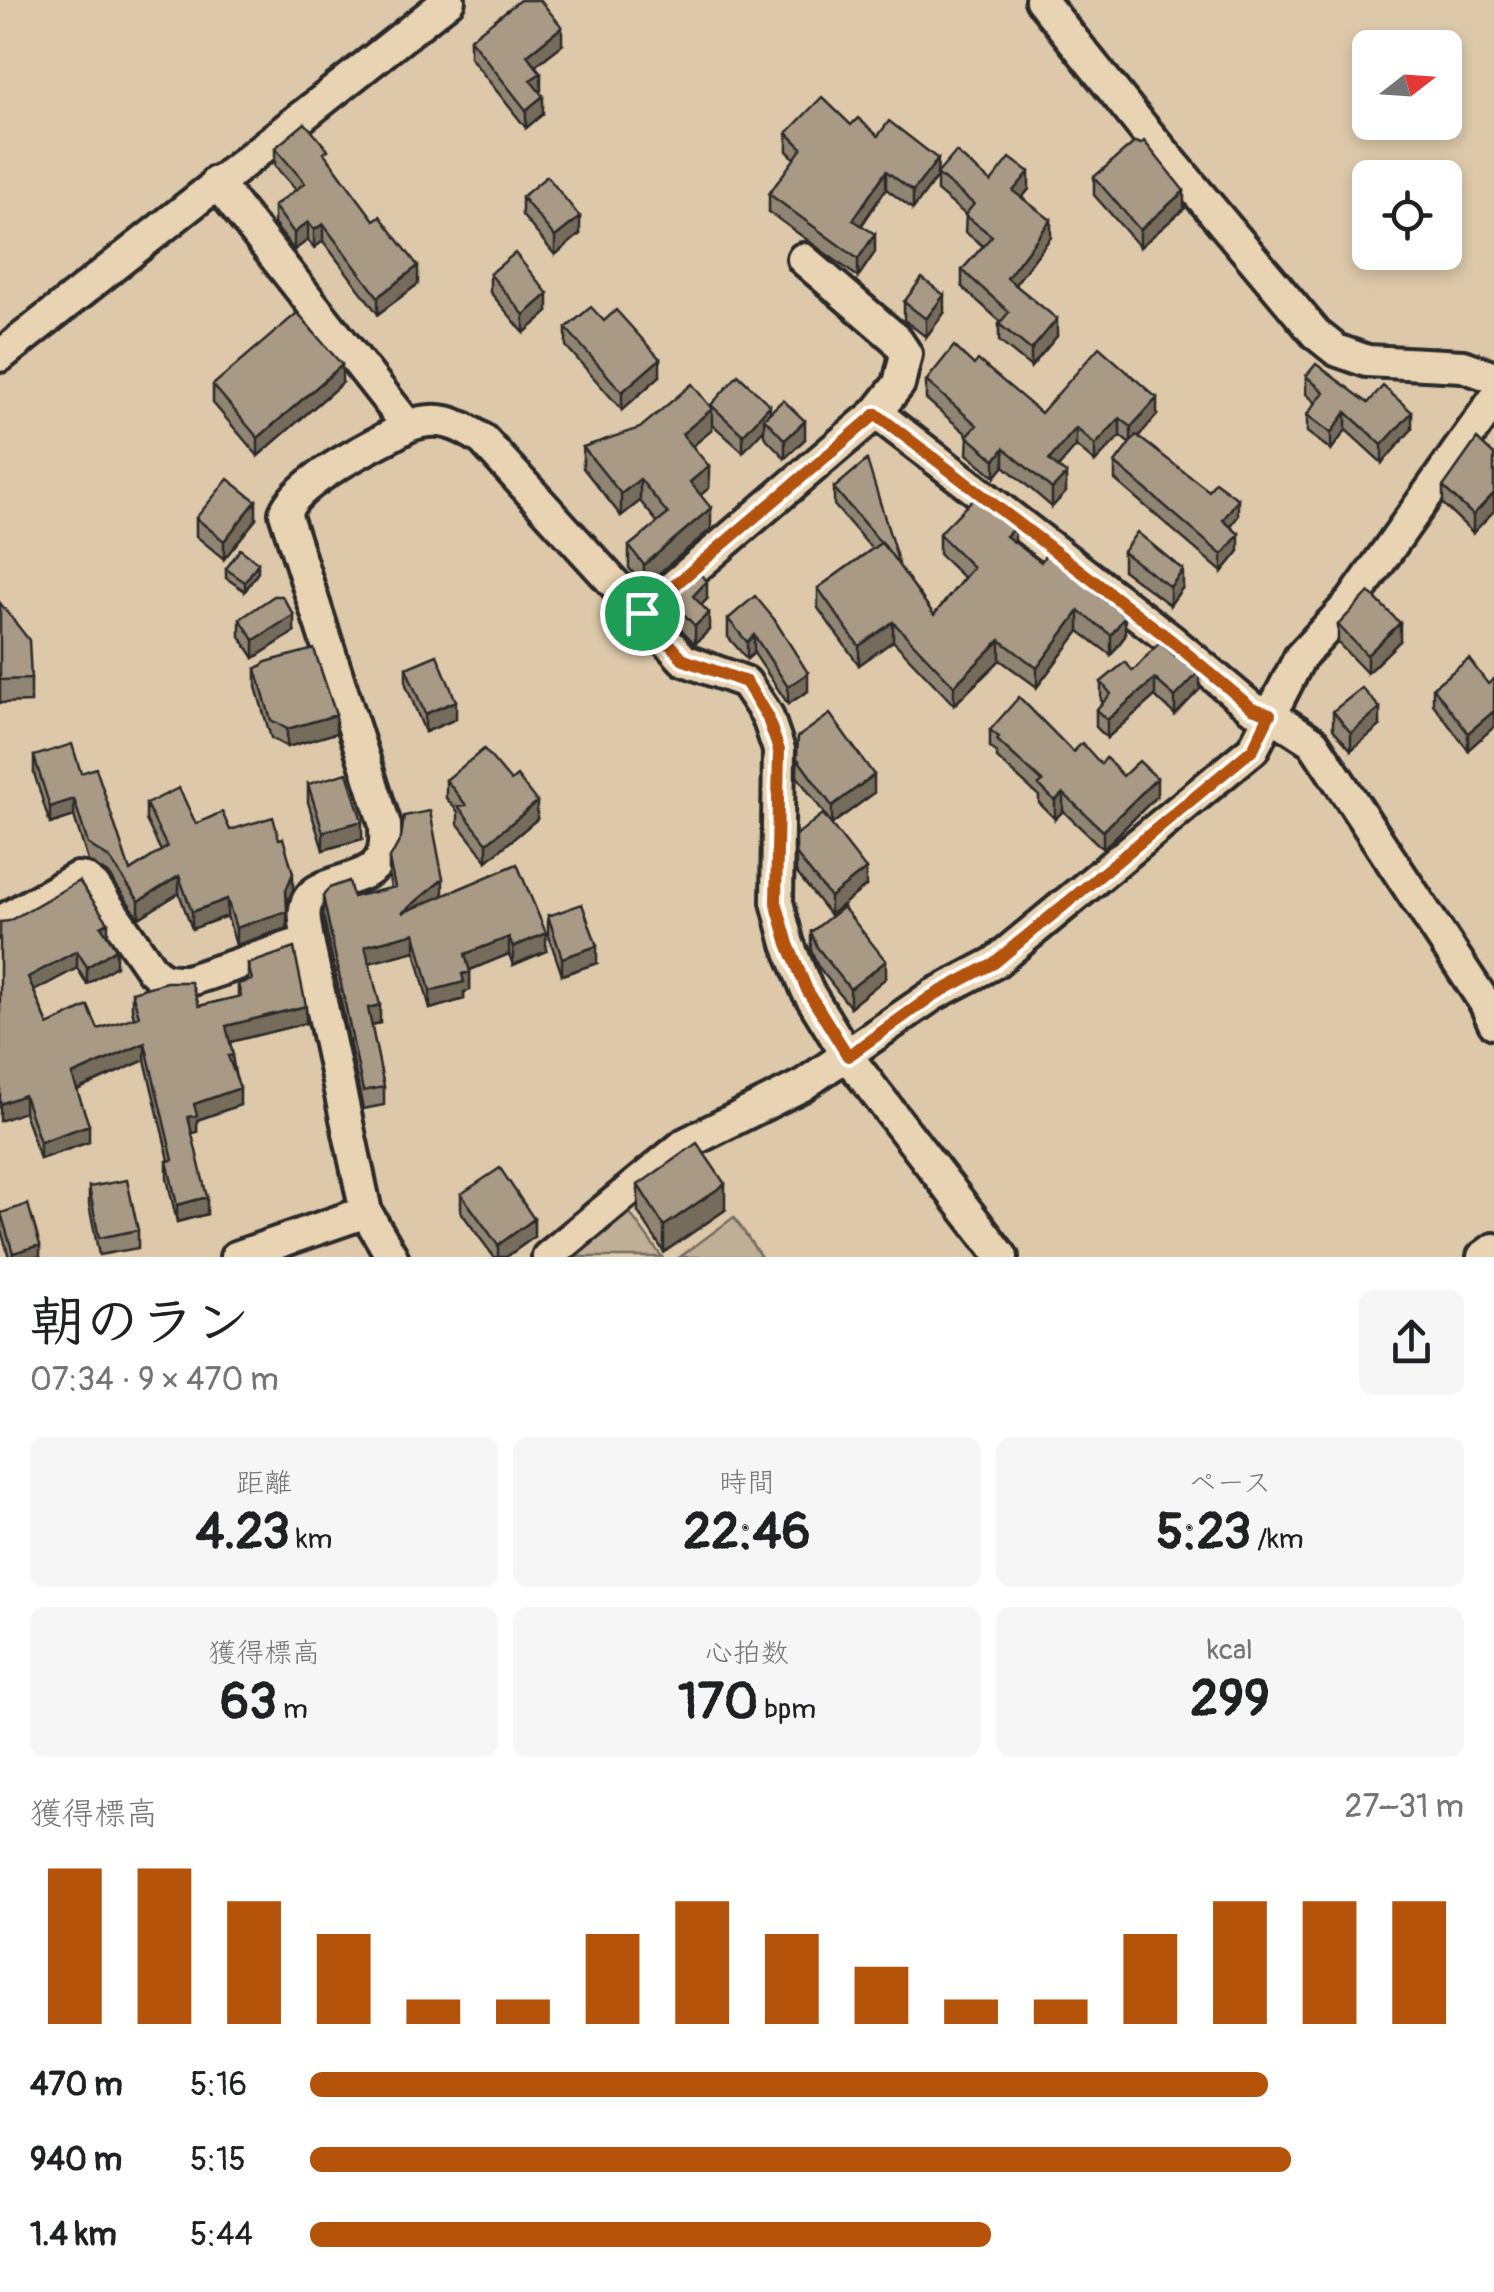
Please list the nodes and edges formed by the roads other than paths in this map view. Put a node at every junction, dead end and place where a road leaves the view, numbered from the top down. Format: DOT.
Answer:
graph roads {
  1 [pos="449,0"];
  2 [pos="1041,0"];
  3 [pos="216,182"];
  4 [pos="803,259"];
  5 [pos="0,356"];
  6 [pos="1494,378"];
  7 [pos="1494,400"];
  8 [pos="876,414"];
  9 [pos="408,426"];
  10 [pos="642,613"];
  11 [pos="1270,714"];
  12 [pos="3,913"];
  13 [pos="308,941"];
  14 [pos="1494,1023"];
  15 [pos="848,1056"];
  16 [pos="366,1212"];
  17 [pos="1494,1248"];
  18 [pos="236,1257"];
  19 [pos="392,1257"];
  20 [pos="548,1257"];
  21 [pos="1002,1257"];
  22 [pos="1483,1257"];
  1 -- 3 [label="street"];
  2 -- 6 [label="street"];
  3 -- 5 [label="street"];
  3 -- 9 [label="street"];
  4 -- 8 [label="street"];
  7 -- 11 [label="street"];
  8 -- 10 [label="street"];
  8 -- 11 [label="street"];
  9 -- 10 [label="street"];
  9 -- 13 [label="street"];
  10 -- 15 [label="street"];
  11 -- 14 [label="street"];
  11 -- 15 [label="street"];
  12 -- 13 [label="street"];
  13 -- 16 [label="street"];
  15 -- 20 [label="street"];
  15 -- 21 [label="street"];
  16 -- 18 [label="street"];
  16 -- 19 [label="street"];
  17 -- 22 [label="street"];
}
